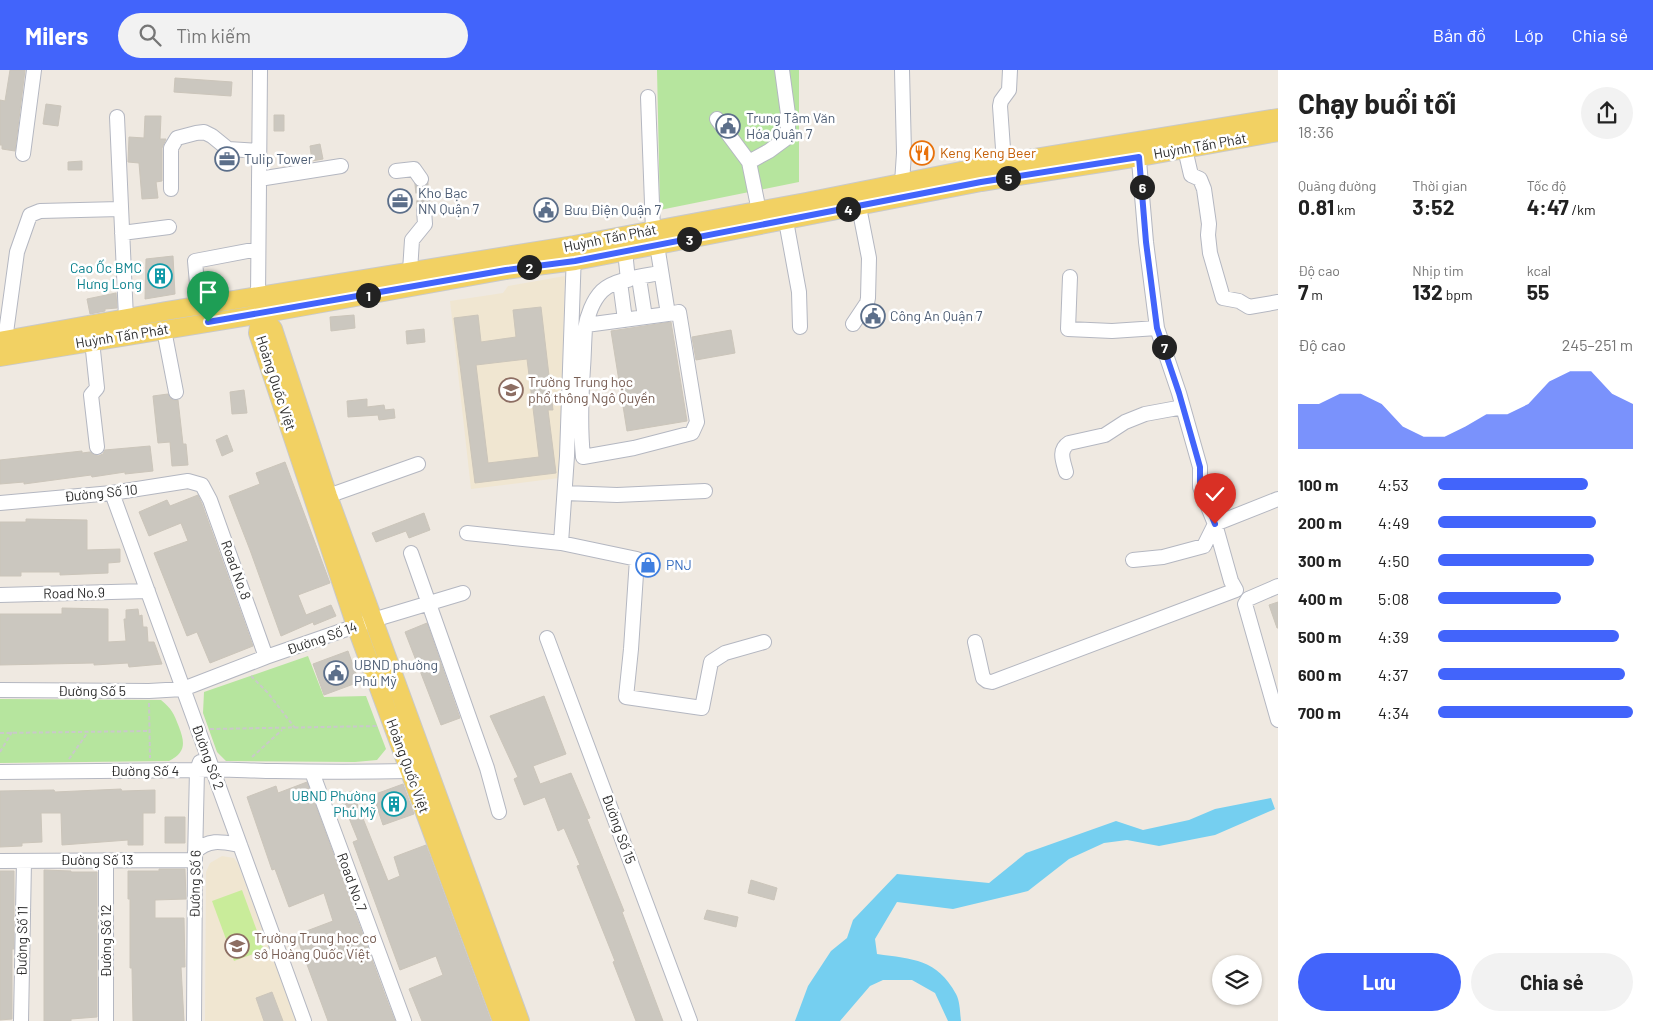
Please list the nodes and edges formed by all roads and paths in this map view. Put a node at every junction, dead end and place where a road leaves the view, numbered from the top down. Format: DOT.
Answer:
graph roads {
  1 [pos="34,70"];
  2 [pos="260,70"];
  3 [pos="782,70"];
  4 [pos="902,70"];
  5 [pos="1010,70"];
  6 [pos="648,97"];
  7 [pos="117,117"];
  8 [pos="1278,118"];
  9 [pos="716,119"];
  10 [pos="1278,132"];
  11 [pos="1185,149"];
  12 [pos="1138,150"];
  13 [pos="259,151"];
  14 [pos="24,154"];
  15 [pos="749,162"];
  16 [pos="1004,163"];
  17 [pos="340,166"];
  18 [pos="396,171"];
  19 [pos="259,179"];
  20 [pos="421,179"];
  21 [pos="902,183"];
  22 [pos="170,189"];
  23 [pos="859,207"];
  24 [pos="120,209"];
  25 [pos="424,210"];
  26 [pos="758,211"];
  27 [pos="786,221"];
  28 [pos="169,227"];
  29 [pos="122,233"];
  30 [pos="655,238"];
  31 [pos="258,249"];
  32 [pos="625,251"];
  33 [pos="574,253"];
  34 [pos="410,271"];
  35 [pos="660,273"];
  36 [pos="1070,277"];
  37 [pos="629,280"];
  38 [pos="1278,302"];
  39 [pos="259,305"];
  40 [pos="199,306"];
  41 [pos="668,314"];
  42 [pos="645,317"];
  43 [pos="126,318"];
  44 [pos="625,320"];
  45 [pos="853,324"];
  46 [pos="586,325"];
  47 [pos="800,327"];
  48 [pos="1157,328"];
  49 [pos="164,330"];
  50 [pos="2,340"];
  51 [pos="92,341"];
  52 [pos="36,343"];
  53 [pos="0,357"];
  54 [pos="176,392"];
  55 [pos="1183,407"];
  56 [pos="97,447"];
  57 [pos="567,456"];
  58 [pos="583,456"];
  59 [pos="418,464"];
  60 [pos="1066,472"];
  61 [pos="202,485"];
  62 [pos="705,491"];
  63 [pos="112,493"];
  64 [pos="565,493"];
  65 [pos="328,496"];
  66 [pos="1278,499"];
  67 [pos="0,503"];
  68 [pos="1215,524"];
  69 [pos="467,533"];
  70 [pos="561,543"];
  71 [pos="412,553"];
  72 [pos="1133,560"];
  73 [pos="1278,586"];
  74 [pos="148,591"];
  75 [pos="463,593"];
  76 [pos="0,595"];
  77 [pos="428,603"];
  78 [pos="364,623"];
  79 [pos="547,638"];
  80 [pos="764,642"];
  81 [pos="975,642"];
  82 [pos="266,657"];
  83 [pos="242,666"];
  84 [pos="183,689"];
  85 [pos="0,690"];
  86 [pos="149,691"];
  87 [pos="1278,720"];
  88 [pos="393,726"];
  89 [pos="294,728"];
  90 [pos="198,729"];
  91 [pos="283,729"];
  92 [pos="150,731"];
  93 [pos="0,732"];
  94 [pos="12,732"];
  95 [pos="88,732"];
  96 [pos="205,749"];
  97 [pos="0,752"];
  98 [pos="212,769"];
  99 [pos="197,770"];
  100 [pos="58,771"];
  101 [pos="150,771"];
  102 [pos="238,771"];
  103 [pos="410,771"];
  104 [pos="0,772"];
  105 [pos="312,772"];
  106 [pos="499,812"];
  107 [pos="240,845"];
  108 [pos="195,856"];
  109 [pos="106,860"];
  110 [pos="0,861"];
  111 [pos="24,861"];
  112 [pos="21,1021"];
  113 [pos="106,1021"];
  114 [pos="194,1021"];
  115 [pos="304,1021"];
  116 [pos="404,1021"];
  117 [pos="502,1021"];
  118 [pos="520,1021"];
  119 [pos="690,1021"];
  1 -- 14 [label="street"];
  2 -- 13 [label="street, Hoàng Quốc Việt"];
  3 -- 15 [label="street"];
  4 -- 21 [label="street"];
  5 -- 16 [label="street"];
  6 -- 30 [label="street"];
  7 -- 24 [label="street"];
  8 -- 12 [label="main road, Huỳnh Tấn Phát"];
  9 -- 15 [label="street"];
  10 -- 11 [label="main road, Huỳnh Tấn Phát"];
  11 -- 12 [label="main road, Huỳnh Tấn Phát"];
  11 -- 38 [label="street"];
  12 -- 16 [label="main road, Huỳnh Tấn Phát"];
  12 -- 23 [label="main road, Huỳnh Tấn Phát"];
  12 -- 48 [label="street"];
  13 -- 19 [label="street, Hoàng Quốc Việt"];
  13 -- 22 [label="street"];
  15 -- 26 [label="street"];
  16 -- 21 [label="main road, Huỳnh Tấn Phát"];
  17 -- 19 [label="street"];
  18 -- 20 [label="street"];
  19 -- 31 [label="street, Hoàng Quốc Việt"];
  21 -- 26 [label="main road, Huỳnh Tấn Phát"];
  23 -- 27 [label="main road, Huỳnh Tấn Phát"];
  23 -- 45 [label="street"];
  24 -- 29 [label="street"];
  24 -- 50 [label="street"];
  25 -- 34 [label="street"];
  26 -- 30 [label="main road, Huỳnh Tấn Phát"];
  27 -- 30 [label="main road, Huỳnh Tấn Phát"];
  27 -- 47 [label="street"];
  28 -- 29 [label="street"];
  29 -- 43 [label="street"];
  30 -- 32 [label="main road, Huỳnh Tấn Phát"];
  30 -- 33 [label="main road, Huỳnh Tấn Phát"];
  30 -- 35 [label="street"];
  31 -- 39 [label="street, Hoàng Quốc Việt"];
  31 -- 40 [label="street"];
  32 -- 33 [label="main road, Huỳnh Tấn Phát"];
  32 -- 37 [label="street"];
  33 -- 34 [label="main road, Huỳnh Tấn Phát"];
  33 -- 39 [label="main road, Huỳnh Tấn Phát"];
  33 -- 57 [label="street"];
  34 -- 39 [label="main road, Huỳnh Tấn Phát"];
  35 -- 37 [label="street"];
  35 -- 41 [label="street"];
  36 -- 48 [label="street"];
  37 -- 42 [label="street"];
  37 -- 44 [label="street"];
  37 -- 46 [label="street"];
  39 -- 40 [label="main road, Huỳnh Tấn Phát"];
  39 -- 49 [label="main road, Huỳnh Tấn Phát"];
  39 -- 65 [label="main road, Hoàng Quốc Việt"];
  39 -- 78 [label="main road, Hoàng Quốc Việt"];
  40 -- 43 [label="main road, Huỳnh Tấn Phát"];
  41 -- 42 [label="street"];
  41 -- 58 [label="street"];
  42 -- 44 [label="street"];
  43 -- 52 [label="main road, Huỳnh Tấn Phát"];
  44 -- 46 [label="street"];
  46 -- 58 [label="street"];
  48 -- 55 [label="street"];
  49 -- 51 [label="main road, Huỳnh Tấn Phát"];
  49 -- 54 [label="street"];
  50 -- 52 [label="main road, Huỳnh Tấn Phát"];
  51 -- 52 [label="main road, Huỳnh Tấn Phát"];
  51 -- 56 [label="street"];
  52 -- 53 [label="main road, Huỳnh Tấn Phát"];
  55 -- 60 [label="street"];
  55 -- 68 [label="street"];
  57 -- 58 [label="street"];
  57 -- 64 [label="street"];
  59 -- 65 [label="street"];
  61 -- 63 [label="street, Đường Số 10"];
  61 -- 82 [label="street, Road No.8"];
  62 -- 64 [label="street"];
  63 -- 67 [label="street, Đường Số 10"];
  63 -- 74 [label="street, Đường Số 2"];
  64 -- 70 [label="street"];
  65 -- 78 [label="main road, Hoàng Quốc Việt"];
  66 -- 68 [label="street"];
  68 -- 72 [label="street"];
  68 -- 81 [label="street"];
  69 -- 70 [label="street"];
  70 -- 80 [label="street"];
  71 -- 77 [label="street"];
  73 -- 87 [label="street"];
  74 -- 76 [label="street, Road No.9"];
  74 -- 84 [label="street, Đường Số 2"];
  75 -- 77 [label="street, Đường Số 14"];
  77 -- 78 [label="street, Đường Số 14"];
  77 -- 106 [label="street"];
  78 -- 82 [label="street, Đường Số 14"];
  78 -- 88 [label="main road, Hoàng Quốc Việt"];
  78 -- 118 [label="main road, Hoàng Quốc Việt"];
  79 -- 119 [label="street, Đường Số 15"];
  82 -- 83 [label="street, Đường Số 14"];
  83 -- 84 [label="street, Đường Số 14"];
  83 -- 89 [label="path"];
  84 -- 86 [label="street, Đường Số 5"];
  84 -- 90 [label="street, Đường Số 2"];
  85 -- 86 [label="street, Đường Số 5"];
  86 -- 92 [label="path"];
  88 -- 89 [label="path"];
  88 -- 103 [label="main road, Hoàng Quốc Việt"];
  89 -- 91 [label="path"];
  90 -- 91 [label="path"];
  90 -- 96 [label="street, Đường Số 2"];
  91 -- 102 [label="path"];
  92 -- 95 [label="path"];
  92 -- 101 [label="path"];
  93 -- 94 [label="path"];
  94 -- 95 [label="path"];
  94 -- 97 [label="path"];
  95 -- 100 [label="path"];
  96 -- 98 [label="street, Đường Số 2"];
  96 -- 99 [label="street, Đường Số 6"];
  98 -- 99 [label="street, Đường Số 4"];
  98 -- 102 [label="street, Đường Số 4"];
  98 -- 107 [label="street, Đường Số 2"];
  99 -- 101 [label="street, Đường Số 4"];
  99 -- 108 [label="street, Đường Số 6"];
  100 -- 101 [label="street, Đường Số 4"];
  100 -- 104 [label="street, Đường Số 4"];
  102 -- 105 [label="street, Đường Số 4"];
  103 -- 105 [label="street, Đường Số 4"];
  103 -- 117 [label="main road, Hoàng Quốc Việt"];
  105 -- 116 [label="street, Road No.7"];
  107 -- 108 [label="street"];
  107 -- 115 [label="street, Đường Số 2"];
  108 -- 109 [label="street, Đường Số 13"];
  108 -- 114 [label="street, Đường Số 6"];
  109 -- 111 [label="street, Đường Số 13"];
  109 -- 113 [label="street, Đường Số 12"];
  110 -- 111 [label="street, Đường Số 13"];
  111 -- 112 [label="street, Đường Số 11"];
}
